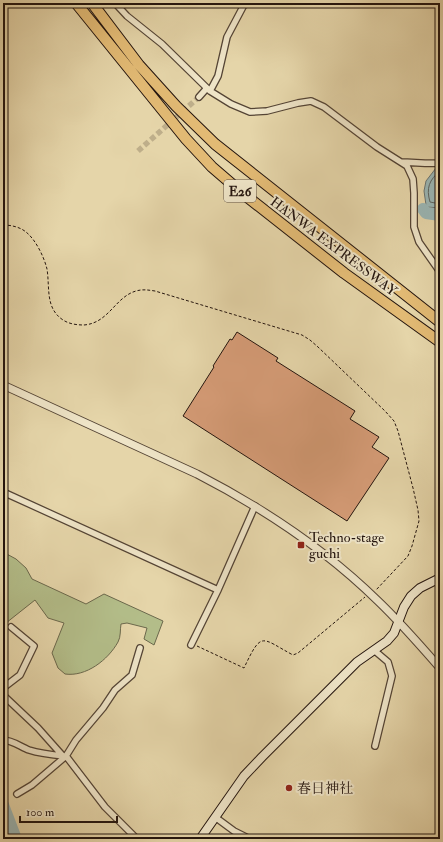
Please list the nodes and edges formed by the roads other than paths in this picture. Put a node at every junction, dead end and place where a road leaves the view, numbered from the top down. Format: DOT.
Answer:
graph roads {
  1 [pos="76,3"];
  2 [pos="92,3"];
  3 [pos="115,3"];
  4 [pos="245,3"];
  5 [pos="209,89"];
  6 [pos="199,97"];
  7 [pos="401,162"];
  8 [pos="440,164"];
  9 [pos="440,272"];
  10 [pos="440,322"];
  11 [pos="440,342"];
  12 [pos="3,385"];
  13 [pos="3,492"];
  14 [pos="255,506"];
  15 [pos="440,578"];
  16 [pos="218,590"];
  17 [pos="398,621"];
  18 [pos="11,627"];
  19 [pos="191,645"];
  20 [pos="140,648"];
  21 [pos="375,651"];
  22 [pos="440,668"];
  23 [pos="3,688"];
  24 [pos="3,695"];
  25 [pos="4,741"];
  26 [pos="375,746"];
  27 [pos="64,756"];
  28 [pos="17,794"];
  29 [pos="215,817"];
  30 [pos="137,839"];
  31 [pos="200,839"];
  32 [pos="250,839"];
  1 -- 11 [label="highway, HANWA EXPRESSWAY / E26"];
  2 -- 10 [label="highway, HANWA EXPRESSWAY / E26"];
  3 -- 5 [label="street"];
  4 -- 5 [label="street"];
  5 -- 6 [label="street"];
  5 -- 7 [label="street"];
  7 -- 8 [label="street"];
  7 -- 9 [label="street"];
  12 -- 14 [label="street"];
  13 -- 16 [label="street"];
  14 -- 16 [label="street"];
  14 -- 17 [label="street"];
  15 -- 17 [label="main road"];
  16 -- 19 [label="street"];
  17 -- 21 [label="main road"];
  17 -- 22 [label="street"];
  18 -- 23 [label="street"];
  20 -- 27 [label="street"];
  21 -- 26 [label="street"];
  21 -- 29 [label="main road"];
  24 -- 27 [label="street"];
  25 -- 27 [label="street"];
  27 -- 28 [label="street"];
  27 -- 30 [label="street"];
  29 -- 31 [label="main road"];
  29 -- 32 [label="street"];
}
